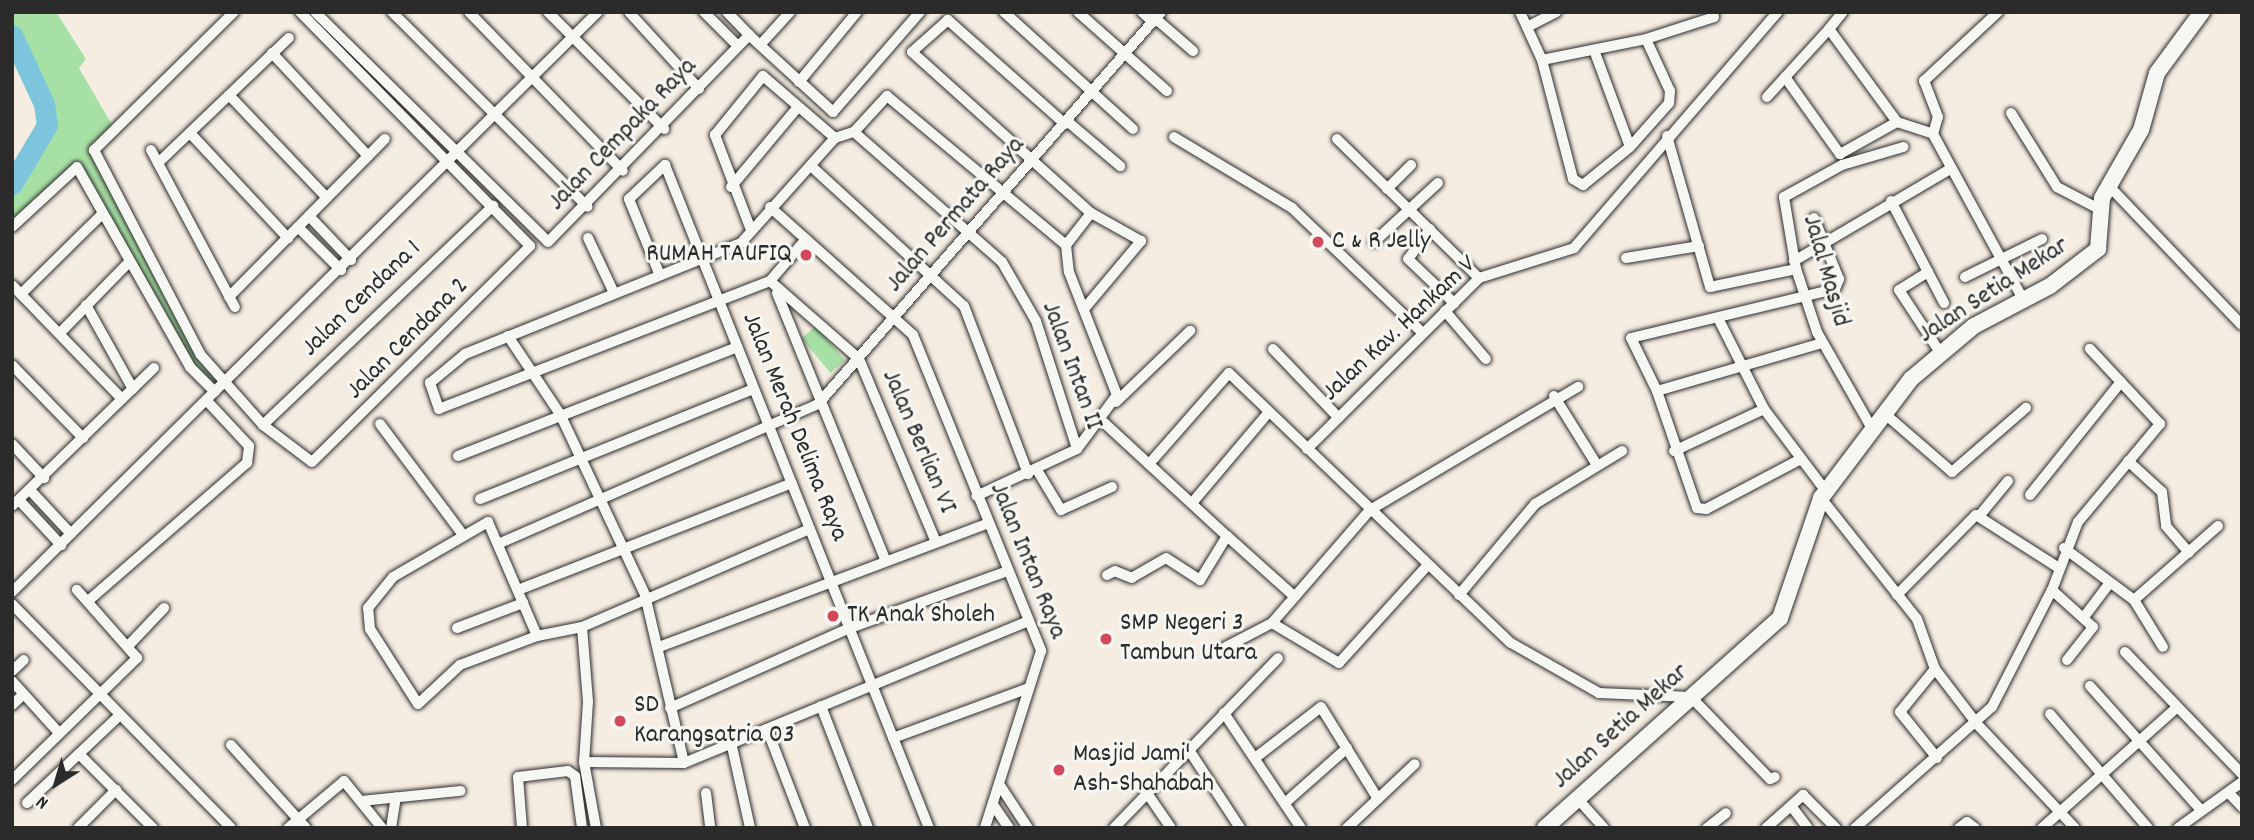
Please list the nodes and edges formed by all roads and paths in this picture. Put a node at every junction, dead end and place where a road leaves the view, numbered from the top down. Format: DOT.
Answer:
graph roads {
  1 [pos="234,12"];
  2 [pos="300,12"];
  3 [pos="315,12"];
  4 [pos="392,12"];
  5 [pos="470,12"];
  6 [pos="548,12"];
  7 [pos="598,12"];
  8 [pos="629,12"];
  9 [pos="704,12"];
  10 [pos="727,12"];
  11 [pos="790,12"];
  12 [pos="857,12"];
  13 [pos="1004,12"];
  14 [pos="1078,12"];
  15 [pos="1142,12"];
  16 [pos="1520,12"];
  17 [pos="1556,12"];
  18 [pos="1778,12"];
  19 [pos="1843,12"];
  20 [pos="1998,12"];
  21 [pos="919,13"];
  22 [pos="2199,13"];
  23 [pos="1713,15"];
  24 [pos="1157,18"];
  25 [pos="1527,27"];
  26 [pos="1829,29"];
  27 [pos="934,30"];
  28 [pos="749,35"];
  29 [pos="572,37"];
  30 [pos="289,38"];
  31 [pos="1646,39"];
  32 [pos="761,44"];
  33 [pos="738,46"];
  34 [pos="1594,50"];
  35 [pos="1193,51"];
  36 [pos="1126,52"];
  37 [pos="272,54"];
  38 [pos="1542,60"];
  39 [pos="532,76"];
  40 [pos="1785,77"];
  41 [pos="799,82"];
  42 [pos="699,89"];
  43 [pos="1167,90"];
  44 [pos="1092,93"];
  45 [pos="229,94"];
  46 [pos="1767,97"];
  47 [pos="799,107"];
  48 [pos="2011,113"];
  49 [pos="492,116"];
  50 [pos="1897,122"];
  51 [pos="1066,123"];
  52 [pos="664,129"];
  53 [pos="1133,129"];
  54 [pos="190,132"];
  55 [pos="854,132"];
  56 [pos="1933,134"];
  57 [pos="1667,136"];
  58 [pos="835,138"];
  59 [pos="1174,138"];
  60 [pos="385,139"];
  61 [pos="1337,139"];
  62 [pos="1630,146"];
  63 [pos="1903,147"];
  64 [pos="150,150"];
  65 [pos="455,153"];
  66 [pos="368,156"];
  67 [pos="1033,161"];
  68 [pos="158,163"];
  69 [pos="447,163"];
  70 [pos="1411,165"];
  71 [pos="811,166"];
  72 [pos="1120,166"];
  73 [pos="1950,169"];
  74 [pos="623,171"];
  75 [pos="1438,183"];
  76 [pos="2109,186"];
  77 [pos="731,187"];
  78 [pos="1387,189"];
  79 [pos="1004,195"];
  80 [pos="327,198"];
  81 [pos="1891,201"];
  82 [pos="493,205"];
  83 [pos="588,207"];
  84 [pos="770,207"];
  85 [pos="1408,209"];
  86 [pos="2101,210"];
  87 [pos="1091,213"];
  88 [pos="102,214"];
  89 [pos="309,216"];
  90 [pos="1814,218"];
  91 [pos="12,227"];
  92 [pos="298,227"];
  93 [pos="1430,229"];
  94 [pos="751,230"];
  95 [pos="970,234"];
  96 [pos="288,238"];
  97 [pos="588,238"];
  98 [pos="806,239"];
  99 [pos="2042,239"];
  100 [pos="1374,242"];
  101 [pos="1066,245"];
  102 [pos="1699,246"];
  103 [pos="1826,247"];
  104 [pos="703,258"];
  105 [pos="1626,258"];
  106 [pos="1998,259"];
  107 [pos="351,260"];
  108 [pos="128,263"];
  109 [pos="1795,265"];
  110 [pos="341,270"];
  111 [pos="1928,272"];
  112 [pos="659,273"];
  113 [pos="934,276"];
  114 [pos="1965,277"];
  115 [pos="1479,278"];
  116 [pos="12,285"];
  117 [pos="773,286"];
  118 [pos="613,291"];
  119 [pos="21,294"];
  120 [pos="1805,297"];
  121 [pos="2023,299"];
  122 [pos="720,302"];
  123 [pos="1454,303"];
  124 [pos="1944,303"];
  125 [pos="86,305"];
  126 [pos="1084,309"];
  127 [pos="1445,312"];
  128 [pos="896,318"];
  129 [pos="1718,318"];
  130 [pos="2242,325"];
  131 [pos="1190,331"];
  132 [pos="60,333"];
  133 [pos="1423,334"];
  134 [pos="508,336"];
  135 [pos="1822,344"];
  136 [pos="738,347"];
  137 [pos="1273,349"];
  138 [pos="2091,349"];
  139 [pos="1939,351"];
  140 [pos="859,359"];
  141 [pos="1486,359"];
  142 [pos="1741,364"];
  143 [pos="12,365"];
  144 [pos="154,368"];
  145 [pos="535,373"];
  146 [pos="2121,382"];
  147 [pos="224,384"];
  148 [pos="1578,387"];
  149 [pos="133,389"];
  150 [pos="754,389"];
  151 [pos="1657,391"];
  152 [pos="1554,396"];
  153 [pos="211,397"];
  154 [pos="122,399"];
  155 [pos="818,404"];
  156 [pos="2025,408"];
  157 [pos="1763,409"];
  158 [pos="1268,413"];
  159 [pos="1884,413"];
  160 [pos="560,414"];
  161 [pos="1103,415"];
  162 [pos="1339,418"];
  163 [pos="263,425"];
  164 [pos="380,425"];
  165 [pos="770,427"];
  166 [pos="1874,432"];
  167 [pos="83,438"];
  168 [pos="12,444"];
  169 [pos="1077,449"];
  170 [pos="1307,449"];
  171 [pos="1622,451"];
  172 [pos="1674,451"];
  173 [pos="458,456"];
  174 [pos="581,456"];
  175 [pos="1798,460"];
  176 [pos="2128,461"];
  177 [pos="1149,464"];
  178 [pos="1597,465"];
  179 [pos="1032,472"];
  180 [pos="44,478"];
  181 [pos="2008,481"];
  182 [pos="792,483"];
  183 [pos="1112,487"];
  184 [pos="30,490"];
  185 [pos="1823,494"];
  186 [pos="2030,495"];
  187 [pos="976,496"];
  188 [pos="601,498"];
  189 [pos="480,499"];
  190 [pos="16,503"];
  191 [pos="1192,503"];
  192 [pos="1370,510"];
  193 [pos="1980,514"];
  194 [pos="987,524"];
  195 [pos="2218,526"];
  196 [pos="810,529"];
  197 [pos="71,534"];
  198 [pos="463,535"];
  199 [pos="1227,536"];
  200 [pos="936,542"];
  201 [pos="498,544"];
  202 [pos="61,545"];
  203 [pos="625,546"];
  204 [pos="2064,548"];
  205 [pos="2189,552"];
  206 [pos="886,561"];
  207 [pos="1427,566"];
  208 [pos="2059,568"];
  209 [pos="1005,572"];
  210 [pos="1107,575"];
  211 [pos="830,580"];
  212 [pos="2109,584"];
  213 [pos="77,590"];
  214 [pos="518,590"];
  215 [pos="2052,590"];
  216 [pos="12,592"];
  217 [pos="645,595"];
  218 [pos="1459,595"];
  219 [pos="1898,595"];
  220 [pos="1295,597"];
  221 [pos="2134,600"];
  222 [pos="88,601"];
  223 [pos="523,603"];
  224 [pos="12,604"];
  225 [pos="164,608"];
  226 [pos="2084,617"];
  227 [pos="1028,621"];
  228 [pos="1272,623"];
  229 [pos="582,626"];
  230 [pos="457,628"];
  231 [pos="850,628"];
  232 [pos="537,636"];
  233 [pos="129,645"];
  234 [pos="659,647"];
  235 [pos="2163,647"];
  236 [pos="1222,649"];
  237 [pos="2125,652"];
  238 [pos="1278,658"];
  239 [pos="24,660"];
  240 [pos="2067,660"];
  241 [pos="1935,669"];
  242 [pos="12,671"];
  243 [pos="12,681"];
  244 [pos="871,682"];
  245 [pos="2090,686"];
  246 [pos="1026,689"];
  247 [pos="24,694"];
  248 [pos="98,694"];
  249 [pos="1691,697"];
  250 [pos="12,705"];
  251 [pos="821,706"];
  252 [pos="670,708"];
  253 [pos="2176,708"];
  254 [pos="1224,713"];
  255 [pos="2050,714"];
  256 [pos="119,716"];
  257 [pos="1977,724"];
  258 [pos="767,729"];
  259 [pos="60,733"];
  260 [pos="893,738"];
  261 [pos="2139,741"];
  262 [pos="731,742"];
  263 [pos="231,745"];
  264 [pos="1347,748"];
  265 [pos="1188,750"];
  266 [pos="79,754"];
  267 [pos="1255,758"];
  268 [pos="1937,758"];
  269 [pos="584,762"];
  270 [pos="684,763"];
  271 [pos="1415,764"];
  272 [pos="2101,773"];
  273 [pos="2242,774"];
  274 [pos="1775,777"];
  275 [pos="12,780"];
  276 [pos="2242,782"];
  277 [pos="1001,787"];
  278 [pos="117,790"];
  279 [pos="460,791"];
  280 [pos="706,793"];
  281 [pos="1147,793"];
  282 [pos="2229,793"];
  283 [pos="396,797"];
  284 [pos="1577,798"];
  285 [pos="1378,799"];
  286 [pos="360,801"];
  287 [pos="27,803"];
  288 [pos="1285,803"];
  289 [pos="994,806"];
  290 [pos="1793,807"];
  291 [pos="2242,807"];
  292 [pos="2059,810"];
  293 [pos="2201,810"];
  294 [pos="1726,813"];
  295 [pos="302,823"];
  296 [pos="150,827"];
  297 [pos="78,828"];
  298 [pos="231,828"];
  299 [pos="288,828"];
  300 [pos="382,828"];
  301 [pos="391,828"];
  302 [pos="522,828"];
  303 [pos="582,828"];
  304 [pos="596,828"];
  305 [pos="710,828"];
  306 [pos="750,828"];
  307 [pos="805,828"];
  308 [pos="868,828"];
  309 [pos="929,828"];
  310 [pos="985,828"];
  311 [pos="1009,828"];
  312 [pos="1028,828"];
  313 [pos="1114,828"];
  314 [pos="1171,828"];
  315 [pos="1240,828"];
  316 [pos="1301,828"];
  317 [pos="1347,828"];
  318 [pos="1545,828"];
  319 [pos="1604,828"];
  320 [pos="1707,828"];
  321 [pos="1766,828"];
  322 [pos="1808,828"];
  323 [pos="1836,828"];
  324 [pos="1855,828"];
  325 [pos="1959,828"];
  326 [pos="1975,828"];
  327 [pos="2042,828"];
  328 [pos="2075,828"];
  329 [pos="2148,828"];
  330 [pos="2178,828"];
  1 -- 147 [label="street, Jalan Cendana 2"];
  2 -- 69 [label="street, Jalan Cendana 2"];
  3 -- 65 [label="street"];
  4 -- 49 [label="street"];
  5 -- 39 [label="street"];
  6 -- 29 [label="street"];
  7 -- 29 [label="street"];
  8 -- 42 [label="street"];
  9 -- 33 [label="street"];
  10 -- 28 [label="street"];
  11 -- 32 [label="street"];
  12 -- 41 [label="street"];
  13 -- 44 [label="street"];
  14 -- 36 [label="street"];
  15 -- 24 [label="street"];
  16 -- 25 [label="street"];
  17 -- 25 [label="street"];
  18 -- 57 [label="street"];
  19 -- 26 [label="street"];
  20 -- 56 [label="street"];
  21 -- 27 [label="street"];
  21 -- 41 [label="street"];
  22 -- 76 [label="street, Jalan Setia Mekar"];
  23 -- 31 [label="street"];
  24 -- 35 [label="street"];
  24 -- 36 [label="street, Jalan Permata Raya"];
  25 -- 38 [label="street"];
  26 -- 40 [label="street"];
  26 -- 50 [label="street"];
  27 -- 51 [label="street"];
  27 -- 67 [label="street"];
  28 -- 32 [label="street"];
  28 -- 33 [label="street, Jalan Cempaka Raya"];
  29 -- 39 [label="street"];
  29 -- 52 [label="street"];
  30 -- 37 [label="street"];
  31 -- 34 [label="street"];
  31 -- 62 [label="street"];
  32 -- 41 [label="street"];
  33 -- 42 [label="street, Jalan Cempaka Raya"];
  34 -- 38 [label="street"];
  34 -- 62 [label="street"];
  36 -- 43 [label="street"];
  36 -- 44 [label="street, Jalan Permata Raya"];
  37 -- 45 [label="street"];
  37 -- 66 [label="street"];
  38 -- 62 [label="street"];
  39 -- 49 [label="street"];
  39 -- 74 [label="street"];
  40 -- 46 [label="street"];
  40 -- 50 [label="street"];
  42 -- 52 [label="street, Jalan Cempaka Raya"];
  44 -- 51 [label="street, Jalan Permata Raya"];
  44 -- 53 [label="street"];
  45 -- 54 [label="street"];
  45 -- 80 [label="street"];
  47 -- 58 [label="street"];
  47 -- 77 [label="street"];
  47 -- 77 [label="street"];
  48 -- 86 [label="street"];
  49 -- 65 [label="street"];
  49 -- 83 [label="street"];
  50 -- 56 [label="street"];
  51 -- 67 [label="street, Jalan Permata Raya"];
  51 -- 72 [label="street"];
  52 -- 74 [label="street, Jalan Cempaka Raya"];
  54 -- 68 [label="street"];
  54 -- 96 [label="street"];
  55 -- 58 [label="street"];
  55 -- 79 [label="street"];
  55 -- 95 [label="street, Jalan Intan II"];
  56 -- 73 [label="street"];
  57 -- 102 [label="street"];
  57 -- 115 [label="street, Jalan Kav. Hankam V"];
  58 -- 71 [label="street"];
  59 -- 133 [label="street"];
  60 -- 66 [label="street"];
  61 -- 78 [label="street"];
  63 -- 109 [label="street, Jalal Masjid"];
  64 -- 68 [label="street"];
  65 -- 69 [label="street"];
  65 -- 83 [label="street, Jalan Cempaka Raya"];
  66 -- 80 [label="street"];
  67 -- 79 [label="street, Jalan Permata Raya"];
  67 -- 87 [label="street"];
  68 -- 96 [label="street"];
  69 -- 82 [label="street, Jalan Cendana 2"];
  69 -- 107 [label="street"];
  70 -- 78 [label="street"];
  71 -- 84 [label="street"];
  71 -- 113 [label="street"];
  73 -- 81 [label="street"];
  73 -- 106 [label="street"];
  74 -- 83 [label="street, Jalan Cempaka Raya"];
  75 -- 85 [label="street"];
  76 -- 86 [label="street, Jalan Setia Mekar"];
  76 -- 130 [label="street"];
  77 -- 94 [label="street"];
  78 -- 85 [label="street"];
  79 -- 95 [label="street, Jalan Permata Raya"];
  79 -- 101 [label="street"];
  80 -- 89 [label="street"];
  81 -- 103 [label="street"];
  81 -- 111 [label="street"];
  82 -- 163 [label="street, Jalan Cendana 1"];
  82 -- 163 [label="street, Jalan Cendana 2"];
  84 -- 94 [label="street"];
  84 -- 98 [label="street, Jalan Intan Raya"];
  85 -- 93 [label="street"];
  85 -- 100 [label="street"];
  86 -- 121 [label="street, Jalan Setia Mekar"];
  87 -- 101 [label="street"];
  87 -- 126 [label="street"];
  88 -- 91 [label="street"];
  88 -- 108 [label="street"];
  88 -- 119 [label="street"];
  89 -- 92 [label="street"];
  89 -- 107 [label="street"];
  90 -- 103 [label="street"];
  92 -- 96 [label="street"];
  92 -- 110 [label="street"];
  93 -- 115 [label="street"];
  93 -- 123 [label="street"];
  94 -- 104 [label="street"];
  95 -- 113 [label="street, Jalan Permata Raya"];
  95 -- 169 [label="street, Jalan Intan II"];
  97 -- 118 [label="street"];
  98 -- 117 [label="street"];
  98 -- 128 [label="street, Jalan Intan Raya"];
  99 -- 106 [label="street"];
  101 -- 126 [label="street"];
  102 -- 105 [label="street"];
  102 -- 109 [label="street"];
  103 -- 109 [label="street"];
  103 -- 120 [label="street"];
  104 -- 112 [label="street"];
  104 -- 112 [label="street, Jalan Merah Delima Raya"];
  104 -- 122 [label="street, Jalan Merah Delima Raya"];
  106 -- 114 [label="street"];
  106 -- 121 [label="street"];
  107 -- 110 [label="street"];
  108 -- 125 [label="street"];
  108 -- 153 [label="street"];
  109 -- 120 [label="street, Jalal Masjid"];
  110 -- 147 [label="street"];
  111 -- 124 [label="street"];
  111 -- 139 [label="street"];
  112 -- 118 [label="street"];
  113 -- 128 [label="street, Jalan Permata Raya"];
  113 -- 179 [label="street"];
  115 -- 123 [label="street, Jalan Kav. Hankam V"];
  116 -- 119 [label="street"];
  117 -- 122 [label="street"];
  117 -- 140 [label="street"];
  117 -- 155 [label="street"];
  118 -- 134 [label="street"];
  119 -- 132 [label="street"];
  120 -- 129 [label="street"];
  120 -- 135 [label="street, Jalal Masjid"];
  121 -- 139 [label="street, Jalan Setia Mekar"];
  122 -- 136 [label="street, Jalan Merah Delima Raya"];
  122 -- 145 [label="street"];
  123 -- 127 [label="street, Jalan Kav. Hankam V"];
  125 -- 132 [label="street"];
  125 -- 149 [label="street"];
  126 -- 161 [label="street"];
  127 -- 133 [label="street, Jalan Kav. Hankam V"];
  127 -- 141 [label="street"];
  128 -- 140 [label="street, Jalan Permata Raya"];
  128 -- 187 [label="street, Jalan Intan Raya"];
  129 -- 142 [label="street"];
  129 -- 151 [label="street"];
  131 -- 161 [label="street"];
  132 -- 154 [label="street"];
  133 -- 162 [label="street, Jalan Kav. Hankam V"];
  134 -- 145 [label="street"];
  134 -- 145 [label="street"];
  135 -- 142 [label="street"];
  135 -- 166 [label="street, Jalal Masjid"];
  136 -- 150 [label="street, Jalan Merah Delima Raya"];
  136 -- 160 [label="street"];
  137 -- 162 [label="street"];
  138 -- 146 [label="street"];
  139 -- 159 [label="street, Jalan Setia Mekar"];
  140 -- 155 [label="street, Jalan Permata Raya"];
  140 -- 200 [label="street, Jalan Berlian VI"];
  142 -- 151 [label="street"];
  142 -- 157 [label="street"];
  143 -- 167 [label="street"];
  144 -- 149 [label="street"];
  145 -- 160 [label="street"];
  146 -- 176 [label="street"];
  146 -- 186 [label="street"];
  147 -- 153 [label="street"];
  147 -- 163 [label="street, Jalan Cendana 2"];
  148 -- 152 [label="street"];
  149 -- 154 [label="street"];
  150 -- 165 [label="street, Jalan Merah Delima Raya"];
  150 -- 174 [label="street"];
  151 -- 172 [label="street"];
  152 -- 178 [label="street"];
  152 -- 192 [label="street"];
  153 -- 197 [label="street"];
  153 -- 222 [label="street"];
  154 -- 167 [label="street"];
  155 -- 165 [label="street, Jalan Permata Raya"];
  155 -- 206 [label="street"];
  156 -- 159 [label="street"];
  157 -- 172 [label="street"];
  157 -- 175 [label="street"];
  158 -- 170 [label="street"];
  158 -- 177 [label="street"];
  158 -- 191 [label="street"];
  159 -- 166 [label="street, Jalan Setia Mekar"];
  160 -- 173 [label="street"];
  160 -- 174 [label="street"];
  161 -- 169 [label="street"];
  161 -- 177 [label="street"];
  162 -- 170 [label="street, Jalan Kav. Hankam V"];
  164 -- 198 [label="street"];
  165 -- 182 [label="street, Jalan Merah Delima Raya"];
  165 -- 188 [label="street, Jalan Permata Raya"];
  166 -- 185 [label="street, Jalan Setia Mekar"];
  167 -- 180 [label="street"];
  168 -- 180 [label="street"];
  169 -- 179 [label="street"];
  170 -- 192 [label="street"];
  171 -- 178 [label="street"];
  172 -- 175 [label="street"];
  174 -- 188 [label="street"];
  174 -- 189 [label="street"];
  175 -- 185 [label="street"];
  176 -- 204 [label="street"];
  176 -- 205 [label="street"];
  177 -- 191 [label="street"];
  178 -- 218 [label="street"];
  179 -- 183 [label="street"];
  179 -- 187 [label="street"];
  180 -- 184 [label="street"];
  181 -- 193 [label="street"];
  182 -- 196 [label="street, Jalan Merah Delima Raya"];
  182 -- 203 [label="street"];
  184 -- 190 [label="street"];
  184 -- 197 [label="street"];
  185 -- 219 [label="street"];
  185 -- 249 [label="street, Jalan Setia Mekar"];
  187 -- 194 [label="street, Jalan Intan Raya"];
  188 -- 201 [label="street, Jalan Permata Raya"];
  188 -- 203 [label="street"];
  190 -- 202 [label="street"];
  191 -- 199 [label="street"];
  192 -- 207 [label="street"];
  192 -- 220 [label="street"];
  193 -- 208 [label="street"];
  193 -- 219 [label="street"];
  194 -- 200 [label="street"];
  194 -- 209 [label="street, Jalan Intan Raya"];
  195 -- 205 [label="street"];
  196 -- 211 [label="street, Jalan Merah Delima Raya"];
  196 -- 217 [label="street"];
  197 -- 202 [label="street"];
  198 -- 201 [label="street"];
  198 -- 232 [label="street"];
  199 -- 210 [label="street"];
  199 -- 220 [label="street"];
  200 -- 206 [label="street"];
  201 -- 214 [label="street"];
  202 -- 216 [label="street"];
  203 -- 214 [label="street"];
  203 -- 217 [label="street"];
  204 -- 208 [label="street"];
  204 -- 212 [label="street"];
  205 -- 221 [label="street"];
  206 -- 211 [label="street"];
  207 -- 218 [label="street"];
  207 -- 228 [label="street"];
  208 -- 215 [label="street"];
  209 -- 227 [label="street, Jalan Intan Raya"];
  209 -- 231 [label="street"];
  211 -- 231 [label="street, Jalan Merah Delima Raya"];
  211 -- 234 [label="street"];
  212 -- 221 [label="street"];
  212 -- 226 [label="street"];
  213 -- 222 [label="street"];
  214 -- 223 [label="street"];
  215 -- 226 [label="street"];
  215 -- 257 [label="street"];
  217 -- 229 [label="street"];
  217 -- 234 [label="street"];
  218 -- 249 [label="street"];
  219 -- 241 [label="street"];
  220 -- 228 [label="street"];
  221 -- 235 [label="street"];
  222 -- 233 [label="street"];
  223 -- 230 [label="street"];
  223 -- 232 [label="street"];
  224 -- 248 [label="street"];
  225 -- 233 [label="street"];
  226 -- 240 [label="street"];
  227 -- 244 [label="street"];
  227 -- 246 [label="street, Jalan Intan Raya"];
  228 -- 236 [label="street"];
  229 -- 232 [label="street"];
  229 -- 269 [label="street"];
  231 -- 244 [label="street, Jalan Merah Delima Raya"];
  231 -- 252 [label="street"];
  233 -- 248 [label="street"];
  234 -- 252 [label="street"];
  237 -- 253 [label="street"];
  238 -- 254 [label="street"];
  239 -- 242 [label="street"];
  241 -- 257 [label="street"];
  241 -- 268 [label="street"];
  243 -- 247 [label="street"];
  244 -- 251 [label="street"];
  244 -- 260 [label="street, Jalan Merah Delima Raya"];
  245 -- 261 [label="street"];
  246 -- 260 [label="street"];
  246 -- 277 [label="street, Jalan Intan Raya"];
  247 -- 250 [label="street"];
  247 -- 259 [label="street"];
  248 -- 256 [label="street"];
  248 -- 259 [label="street"];
  249 -- 274 [label="street"];
  249 -- 284 [label="street, Jalan Setia Mekar"];
  251 -- 258 [label="street"];
  251 -- 308 [label="street"];
  252 -- 270 [label="street"];
  253 -- 261 [label="street"];
  253 -- 273 [label="street"];
  254 -- 265 [label="street"];
  254 -- 267 [label="street"];
  255 -- 272 [label="street"];
  256 -- 266 [label="street"];
  256 -- 298 [label="street"];
  257 -- 268 [label="street"];
  257 -- 292 [label="street"];
  258 -- 262 [label="street"];
  258 -- 307 [label="street"];
  259 -- 275 [label="street"];
  260 -- 309 [label="street, Jalan Merah Delima Raya"];
  261 -- 272 [label="street"];
  261 -- 293 [label="street"];
  262 -- 270 [label="street"];
  262 -- 306 [label="street"];
  263 -- 295 [label="street"];
  264 -- 267 [label="street"];
  264 -- 285 [label="street"];
  264 -- 288 [label="street"];
  265 -- 281 [label="street"];
  265 -- 315 [label="street"];
  266 -- 278 [label="street"];
  266 -- 287 [label="street"];
  267 -- 288 [label="street"];
  268 -- 324 [label="street"];
  269 -- 270 [label="street"];
  269 -- 304 [label="street"];
  271 -- 285 [label="street"];
  272 -- 292 [label="street"];
  272 -- 329 [label="street"];
  276 -- 282 [label="street"];
  277 -- 289 [label="street, Jalan Intan Raya"];
  277 -- 312 [label="street"];
  278 -- 296 [label="street"];
  278 -- 297 [label="street"];
  279 -- 283 [label="street"];
  280 -- 305 [label="street"];
  281 -- 313 [label="street"];
  281 -- 314 [label="street"];
  282 -- 291 [label="street"];
  282 -- 293 [label="street"];
  283 -- 286 [label="street"];
  283 -- 301 [label="street"];
  284 -- 318 [label="street, Jalan Setia Mekar"];
  284 -- 319 [label="street"];
  285 -- 317 [label="street"];
  286 -- 295 [label="street"];
  286 -- 300 [label="street"];
  288 -- 316 [label="street"];
  289 -- 310 [label="street, Jalan Intan Raya"];
  289 -- 311 [label="street"];
  290 -- 321 [label="street"];
  290 -- 322 [label="street"];
  290 -- 323 [label="street"];
  292 -- 327 [label="street"];
  292 -- 328 [label="street"];
  293 -- 330 [label="street"];
  294 -- 320 [label="street"];
  295 -- 299 [label="street"];
  302 -- 303 [label="street"];
  325 -- 326 [label="street"];
}
